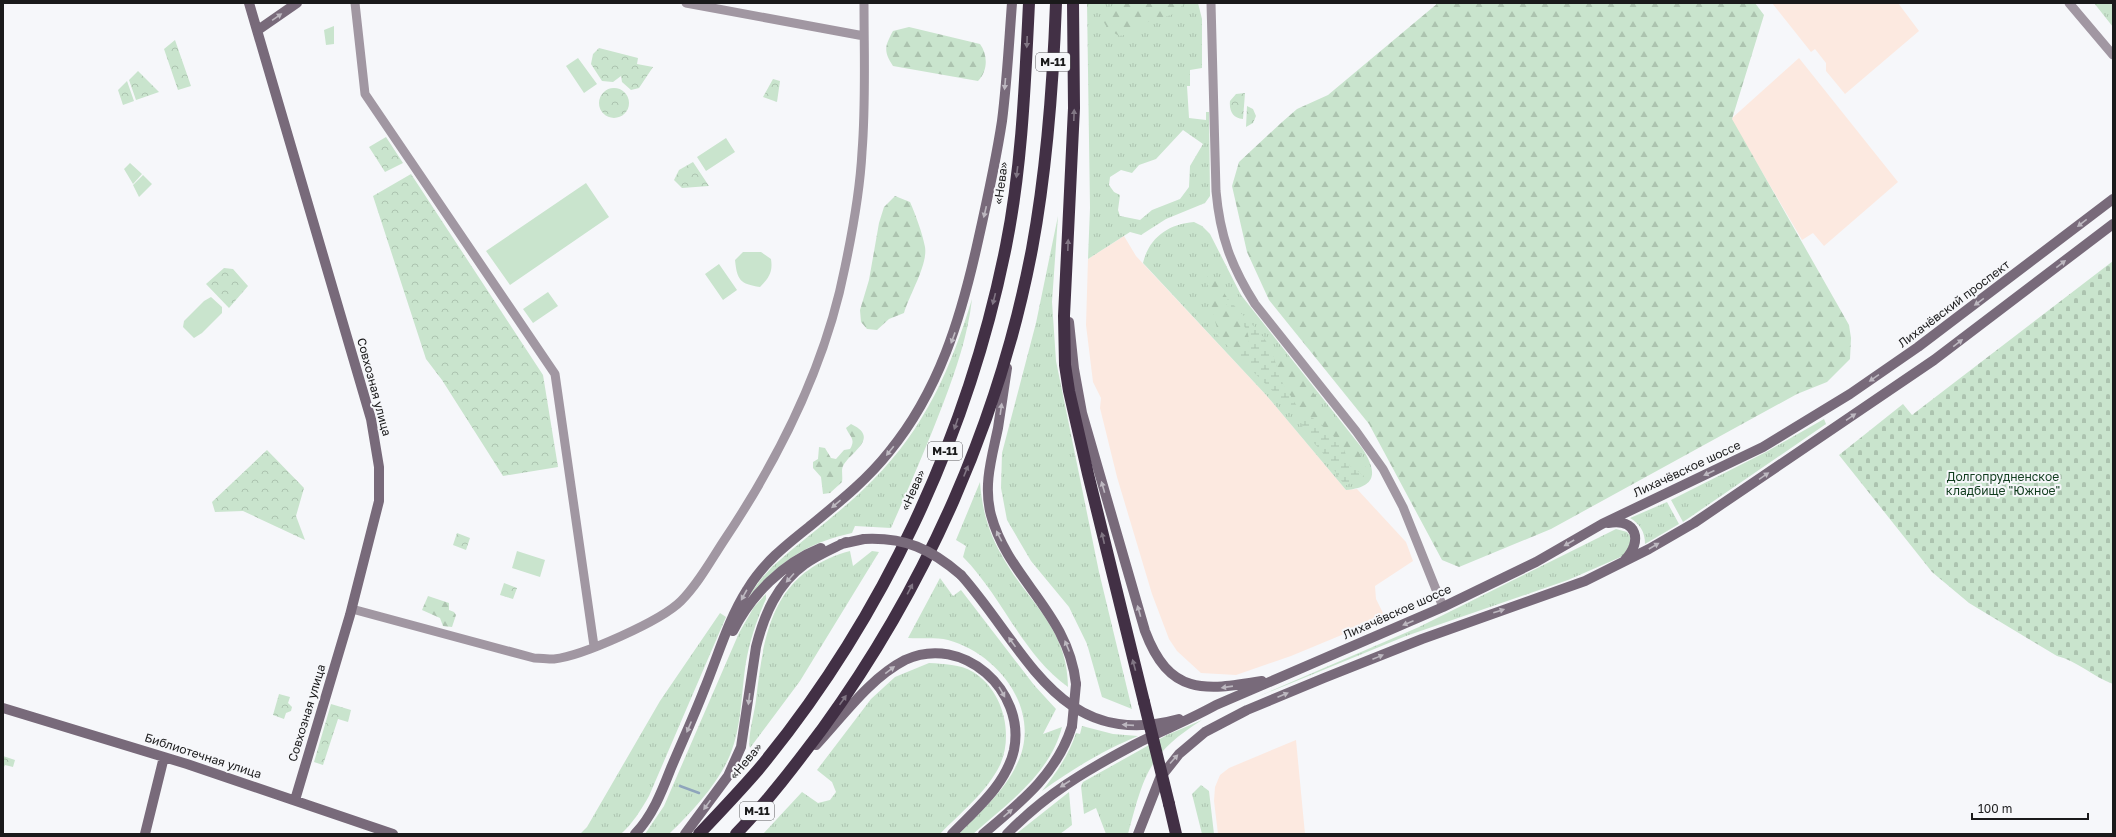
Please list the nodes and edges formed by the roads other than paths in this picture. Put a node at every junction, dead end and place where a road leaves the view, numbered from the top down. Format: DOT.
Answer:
graph roads {
  1 [pos="249,3"];
  2 [pos="297,3"];
  3 [pos="355,3"];
  4 [pos="686,3"];
  5 [pos="864,3"];
  6 [pos="1012,3"];
  7 [pos="1029,3"];
  8 [pos="1056,3"];
  9 [pos="1073,3"];
  10 [pos="1211,3"];
  11 [pos="2069,3"];
  12 [pos="724,7"];
  13 [pos="258,30"];
  14 [pos="864,36"];
  15 [pos="2113,55"];
  16 [pos="2113,199"];
  17 [pos="2113,224"];
  18 [pos="1066,284"];
  19 [pos="1011,342"];
  20 [pos="1805,422"];
  21 [pos="1602,524"];
  22 [pos="846,542"];
  23 [pos="1620,565"];
  24 [pos="1443,607"];
  25 [pos="352,608"];
  26 [pos="594,646"];
  27 [pos="1292,672"];
  28 [pos="704,691"];
  29 [pos="1216,705"];
  30 [pos="3,708"];
  31 [pos="164,757"];
  32 [pos="777,787"];
  33 [pos="1154,792"];
  34 [pos="295,800"];
  35 [pos="144,834"];
  36 [pos="393,834"];
  37 [pos="636,834"];
  38 [pos="685,834"];
  39 [pos="698,834"];
  40 [pos="736,834"];
  41 [pos="952,834"];
  42 [pos="983,834"];
  43 [pos="1007,834"];
  44 [pos="1138,834"];
  45 [pos="1146,834"];
  46 [pos="1176,834"];
  1 -- 13 [label="main road, Совхозная улица"];
  13 -- 2 [label="main road, one-way"];
  3 -- 26 [label="street"];
  4 -- 12 [label="street"];
  5 -- 14 [label="street"];
  6 -- 28 [label="main road, one-way"];
  7 -- 39 [label="highway, «Нева» / М-11, one-way"];
  8 -- 19 [label="highway, М-11"];
  18 -- 9 [label="highway, one-way"];
  10 -- 24 [label="street"];
  11 -- 15 [label="street"];
  12 -- 14 [label="street"];
  13 -- 25 [label="main road, Совхозная улица"];
  14 -- 26 [label="street"];
  16 -- 20 [label="main road, Лихачёвский проспект, one-way"];
  23 -- 17 [label="main road, one-way"];
  27 -- 18 [label="main road, one-way"];
  46 -- 18 [label="highway, one-way, bridge"];
  32 -- 19 [label="highway, М-11, one-way"];
  42 -- 19 [label="main road, one-way, bridge"];
  20 -- 21 [label="main road, Лихачёвское шоссе, one-way"];
  21 -- 23 [label="main road"];
  21 -- 24 [label="main road, Лихачёвское шоссе, one-way"];
  22 -- 28 [label="main road"];
  29 -- 22 [label="main road, one-way, bridge"];
  22 -- 38 [label="main road, one-way"];
  33 -- 23 [label="main road, one-way"];
  24 -- 27 [label="main road, Лихачёвское шоссе, one-way"];
  25 -- 26 [label="street"];
  25 -- 34 [label="main road, Совхозная улица"];
  27 -- 29 [label="main road, Лихачёвское шоссе"];
  28 -- 37 [label="main road, one-way"];
  29 -- 43 [label="main road, Лихачёвское шоссе, one-way"];
  30 -- 31 [label="main road, Библиотечная улица"];
  31 -- 34 [label="main road, Библиотечная улица"];
  31 -- 35 [label="main road"];
  32 -- 40 [label="highway, М-11"];
  32 -- 41 [label="main road, one-way"];
  33 -- 44 [label="main road"];
  33 -- 45 [label="main road"];
  34 -- 36 [label="main road, Библиотечная улица"];
}
